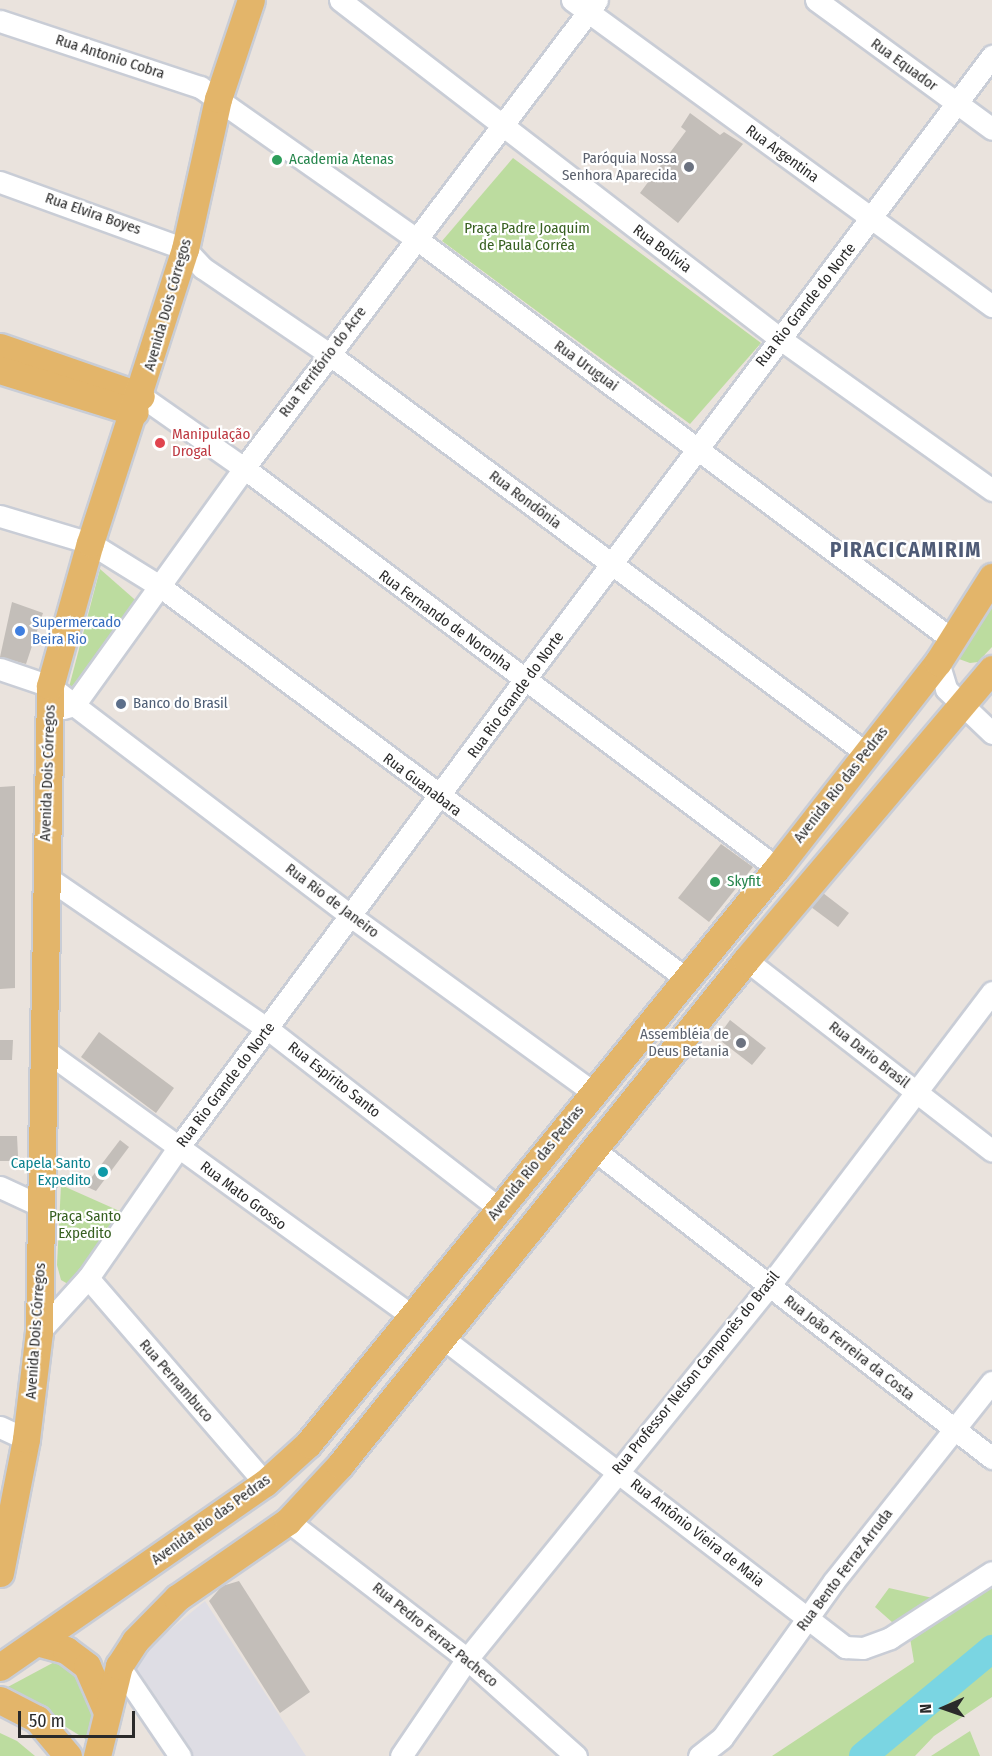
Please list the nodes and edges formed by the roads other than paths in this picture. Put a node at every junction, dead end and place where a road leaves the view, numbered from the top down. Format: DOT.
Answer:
graph roads {
  1 [pos="251,0"];
  2 [pos="340,0"];
  3 [pos="816,0"];
  4 [pos="586,4"];
  5 [pos="0,21"];
  6 [pos="992,56"];
  7 [pos="218,99"];
  8 [pos="956,103"];
  9 [pos="503,128"];
  10 [pos="992,129"];
  11 [pos="0,182"];
  12 [pos="872,220"];
  13 [pos="418,240"];
  14 [pos="185,249"];
  15 [pos="992,306"];
  16 [pos="779,338"];
  17 [pos="0,347"];
  18 [pos="329,354"];
  19 [pos="0,369"];
  20 [pos="138,404"];
  21 [pos="699,449"];
  22 [pos="244,468"];
  23 [pos="992,490"];
  24 [pos="0,516"];
  25 [pos="90,543"];
  26 [pos="612,566"];
  27 [pos="992,578"];
  28 [pos="160,587"];
  29 [pos="950,638"];
  30 [pos="938,662"];
  31 [pos="0,669"];
  32 [pos="992,669"];
  33 [pos="525,680"];
  34 [pos="58,701"];
  35 [pos="960,703"];
  36 [pos="992,733"];
  37 [pos="865,752"];
  38 [pos="440,799"];
  39 [pos="777,868"];
  40 [pos="45,876"];
  41 [pos="352,917"];
  42 [pos="746,960"];
  43 [pos="687,979"];
  44 [pos="992,992"];
  45 [pos="268,1029"];
  46 [pos="46,1051"];
  47 [pos="915,1091"];
  48 [pos="593,1092"];
  49 [pos="178,1148"];
  50 [pos="593,1149"];
  51 [pos="992,1150"];
  52 [pos="0,1187"];
  53 [pos="43,1207"];
  54 [pos="499,1208"];
  55 [pos="88,1278"];
  56 [pos="769,1286"];
  57 [pos="413,1317"];
  58 [pos="39,1332"];
  59 [pos="444,1339"];
  60 [pos="992,1382"];
  61 [pos="0,1427"];
  62 [pos="954,1429"];
  63 [pos="26,1439"];
  64 [pos="992,1458"];
  65 [pos="616,1469"];
  66 [pos="265,1483"];
  67 [pos="288,1521"];
  68 [pos="3,1542"];
  69 [pos="992,1572"];
  70 [pos="0,1573"];
  71 [pos="82,1613"];
  72 [pos="807,1619"];
  73 [pos="40,1643"];
  74 [pos="467,1659"];
  75 [pos="119,1666"];
  76 [pos="0,1667"];
  77 [pos="0,1700"];
  78 [pos="108,1716"];
  79 [pos="68,1756"];
  80 [pos="98,1756"];
  81 [pos="180,1756"];
  82 [pos="401,1756"];
  83 [pos="576,1756"];
  84 [pos="699,1756"];
  1 -- 7 [label="main road, Avenida Dois Córregos"];
  2 -- 9 [label="street, Rua Bolívia"];
  3 -- 8 [label="street, Rua Equador"];
  4 -- 9 [label="street, Rua Território do Acre"];
  4 -- 12 [label="street, Rua Argentina"];
  5 -- 7 [label="street, Rua Antonio Cobra"];
  6 -- 8 [label="street, Rua Rio Grande do Norte"];
  7 -- 13 [label="street, Rua Uruguai"];
  7 -- 14 [label="main road, Avenida Dois Córregos"];
  8 -- 10 [label="street, Rua Equador"];
  8 -- 12 [label="street, Rua Rio Grande do Norte"];
  9 -- 13 [label="street, Rua Território do Acre"];
  9 -- 16 [label="street, Rua Bolívia"];
  11 -- 14 [label="street, Rua Elvira Boyes"];
  12 -- 15 [label="street, Rua Argentina"];
  12 -- 16 [label="street, Rua Rio Grande do Norte"];
  13 -- 18 [label="street, Rua Território do Acre"];
  13 -- 21 [label="street, Rua Uruguai"];
  14 -- 18 [label="street, Rua Rondônia"];
  14 -- 20 [label="main road, Avenida Dois Córregos"];
  16 -- 21 [label="street, Rua Rio Grande do Norte"];
  16 -- 23 [label="street, Rua Bolívia"];
  17 -- 20 [label="main road"];
  18 -- 22 [label="street, Rua Território do Acre"];
  18 -- 26 [label="street, Rua Rondônia"];
  19 -- 20 [label="main road"];
  20 -- 22 [label="street, Rua Fernando de Noronha"];
  20 -- 25 [label="main road, Avenida Dois Córregos"];
  21 -- 26 [label="street, Rua Rio Grande do Norte"];
  21 -- 29 [label="street, Rua Uruguai"];
  22 -- 28 [label="street, Rua Território do Acre"];
  22 -- 33 [label="street, Rua Fernando de Noronha"];
  24 -- 25 [label="street, Rua Guanabara"];
  25 -- 28 [label="street, Rua Guanabara"];
  25 -- 34 [label="main road, Avenida Dois Córregos"];
  26 -- 33 [label="street, Rua Rio Grande do Norte"];
  26 -- 37 [label="street, Rua Rondônia"];
  27 -- 29 [label="main road, Avenida Rio das Pedras"];
  28 -- 34 [label="street, Rua Território do Acre"];
  28 -- 38 [label="street, Rua Guanabara"];
  29 -- 30 [label="main road, Avenida Rio das Pedras"];
  30 -- 35 [label="street"];
  30 -- 37 [label="main road, Avenida Rio das Pedras"];
  31 -- 34 [label="street, Rua Rio de Janeiro"];
  32 -- 35 [label="main road"];
  33 -- 38 [label="street, Rua Rio Grande do Norte"];
  33 -- 39 [label="street, Rua Fernando de Noronha"];
  34 -- 40 [label="main road, Avenida Dois Córregos"];
  34 -- 41 [label="street, Rua Rio de Janeiro"];
  35 -- 36 [label="street"];
  35 -- 42 [label="main road"];
  37 -- 39 [label="main road, Avenida Rio das Pedras"];
  38 -- 41 [label="street, Rua Rio Grande do Norte"];
  38 -- 43 [label="street, Rua Guanabara"];
  39 -- 43 [label="main road, Avenida Rio das Pedras"];
  40 -- 45 [label="street, Rua Espírito Santo"];
  40 -- 46 [label="main road, Avenida Dois Córregos"];
  41 -- 45 [label="street, Rua Rio Grande do Norte"];
  41 -- 48 [label="street, Rua Rio de Janeiro"];
  42 -- 47 [label="street, Rua Dario Brasil"];
  42 -- 50 [label="main road"];
  43 -- 48 [label="main road, Avenida Rio das Pedras"];
  44 -- 47 [label="street, Rua Professor Nelson Camponês do Brasil"];
  45 -- 49 [label="street, Rua Rio Grande do Norte"];
  45 -- 54 [label="street, Rua Espírito Santo"];
  46 -- 49 [label="street, Rua Mato Grosso"];
  46 -- 53 [label="main road, Avenida Dois Córregos"];
  47 -- 51 [label="street, Rua Dario Brasil"];
  47 -- 56 [label="street, Rua Professor Nelson Camponês do Brasil"];
  48 -- 50 [label="main road"];
  48 -- 54 [label="main road, Avenida Rio das Pedras"];
  49 -- 55 [label="street, Rua Rio Grande do Norte"];
  49 -- 57 [label="street, Rua Mato Grosso"];
  50 -- 56 [label="street, Rua João Ferreira da Costa"];
  50 -- 59 [label="main road"];
  52 -- 53 [label="street"];
  53 -- 58 [label="main road, Avenida Dois Córregos"];
  54 -- 57 [label="main road, Avenida Rio das Pedras"];
  55 -- 58 [label="street, Rua Rio Grande do Norte"];
  55 -- 66 [label="street, Rua Pernambuco"];
  56 -- 62 [label="street, Rua João Ferreira da Costa"];
  56 -- 65 [label="street, Rua Professor Nelson Camponês do Brasil"];
  57 -- 66 [label="main road, Avenida Rio das Pedras"];
  58 -- 63 [label="main road, Avenida Dois Córregos"];
  59 -- 65 [label="street, Rua Antônio Vieira de Maia"];
  59 -- 67 [label="main road"];
  60 -- 62 [label="street, Rua Bento Ferraz Arruda"];
  61 -- 63 [label="street"];
  62 -- 64 [label="street, Rua João Ferreira da Costa"];
  62 -- 72 [label="street, Rua Bento Ferraz Arruda"];
  63 -- 68 [label="main road, Avenida Dois Córregos"];
  65 -- 72 [label="street, Rua Antônio Vieira de Maia"];
  65 -- 74 [label="street, Rua Professor Nelson Camponês do Brasil"];
  66 -- 71 [label="main road, Avenida Rio das Pedras"];
  67 -- 74 [label="street, Rua Pedro Ferraz Pacheco"];
  67 -- 75 [label="main road"];
  68 -- 70 [label="main road, Avenida Dois Córregos"];
  69 -- 72 [label="street, Rua Antônio Vieira de Maia"];
  71 -- 73 [label="main road, Avenida Rio das Pedras"];
  71 -- 75 [label="main road"];
  72 -- 84 [label="street, Rua Bento Ferraz Arruda"];
  73 -- 76 [label="main road, Avenida Rio das Pedras"];
  73 -- 78 [label="main road"];
  74 -- 82 [label="street, Rua Professor Nelson Camponês do Brasil"];
  74 -- 83 [label="street, Rua Pedro Ferraz Pacheco"];
  75 -- 78 [label="main road"];
  75 -- 81 [label="street"];
  77 -- 79 [label="main road"];
  78 -- 80 [label="main road"];
}
